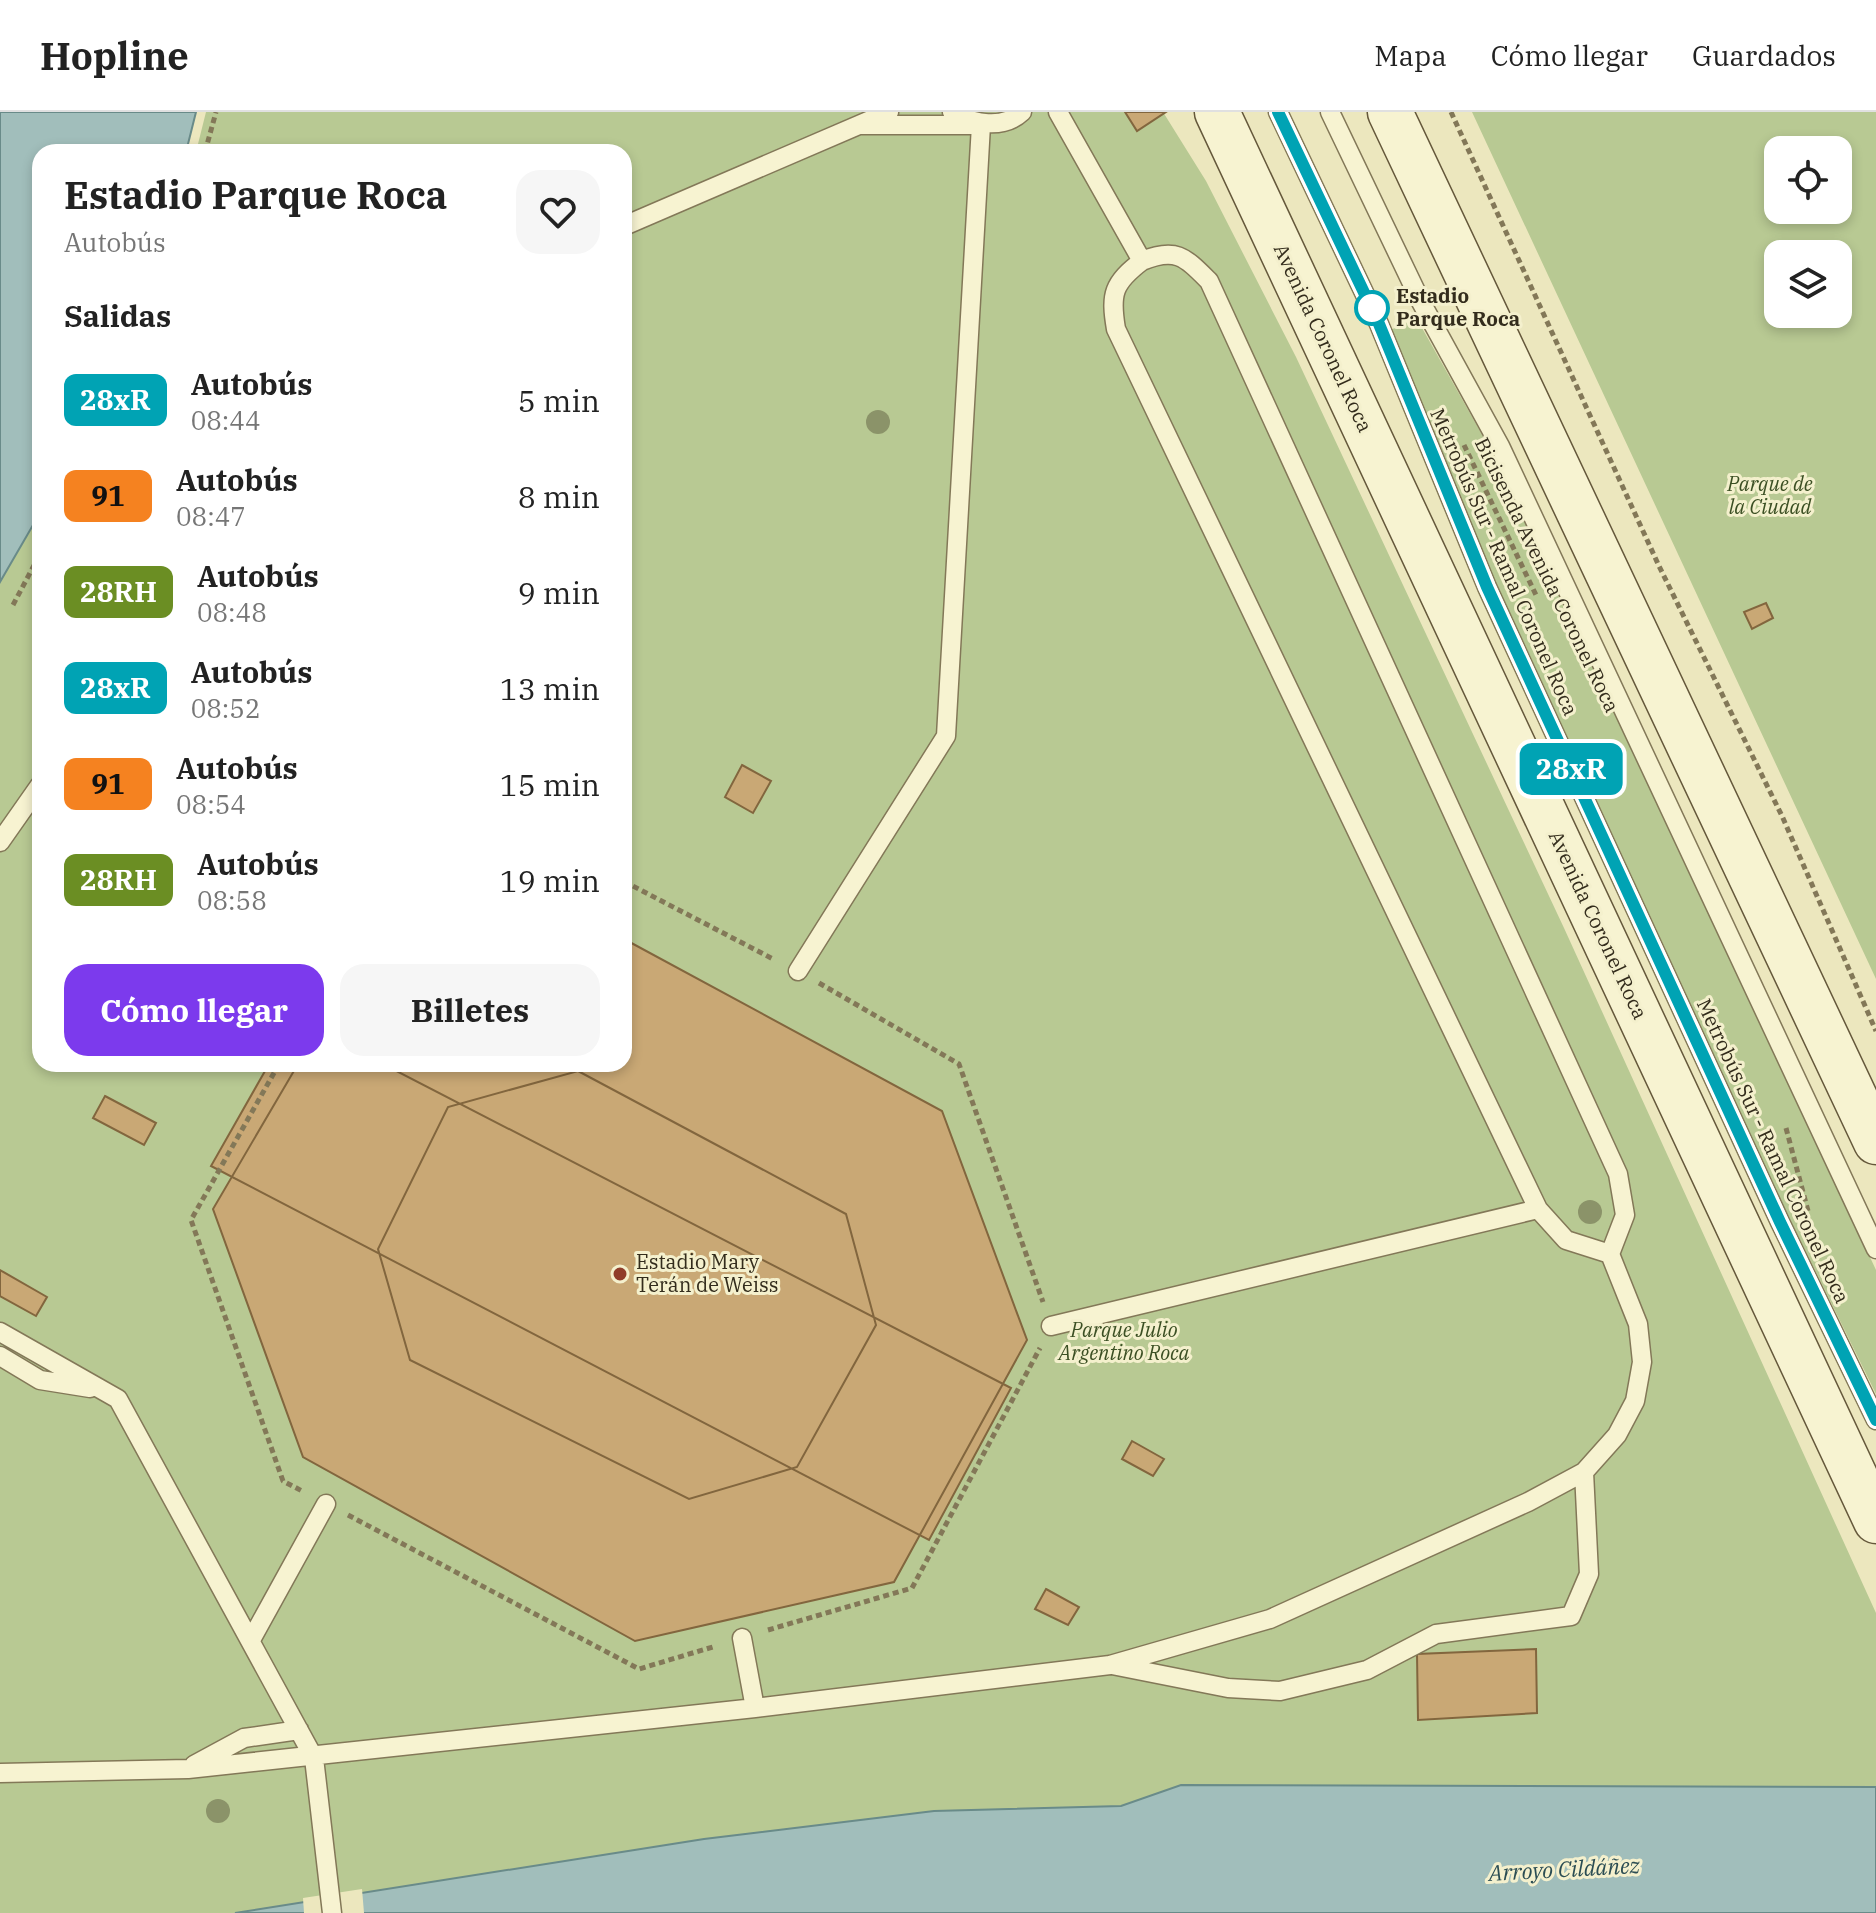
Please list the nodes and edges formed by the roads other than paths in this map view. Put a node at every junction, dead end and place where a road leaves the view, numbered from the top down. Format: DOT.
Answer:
graph roads {
  1 [pos="952,112"];
  2 [pos="1022,112"];
  3 [pos="1058,112"];
  4 [pos="1217,112"];
  5 [pos="1278,112"];
  6 [pos="1330,112"];
  7 [pos="1390,112"];
  8 [pos="887,113"];
  9 [pos="859,125"];
  10 [pos="981,125"];
  11 [pos="632,223"];
  12 [pos="1142,261"];
  13 [pos="32,796"];
  14 [pos="0,842"];
  15 [pos="798,971"];
  16 [pos="1876,1142"];
  17 [pos="1538,1209"];
  18 [pos="1876,1249"];
  19 [pos="1610,1254"];
  20 [pos="1051,1326"];
  21 [pos="0,1332"];
  22 [pos="0,1356"];
  23 [pos="100,1389"];
  24 [pos="1876,1420"];
  25 [pos="1584,1472"];
  26 [pos="326,1504"];
  27 [pos="1876,1521"];
  28 [pos="742,1638"];
  29 [pos="251,1640"];
  30 [pos="1110,1665"];
  31 [pos="755,1708"];
  32 [pos="299,1730"];
  33 [pos="314,1758"];
  34 [pos="188,1769"];
  35 [pos="0,1773"];
  36 [pos="332,1913"];
  1 -- 10 [label="lane"];
  2 -- 10 [label="lane"];
  3 -- 12 [label="lane"];
  4 -- 27 [label="main road, Avenida Coronel Roca"];
  5 -- 24 [label="lane, Metrobús Sur - Ramal Coronel Roca"];
  6 -- 18 [label="lane, Metrobús Sur - Ramal Coronel Roca"];
  7 -- 16 [label="main road"];
  8 -- 9 [label="lane"];
  9 -- 10 [label="lane"];
  9 -- 11 [label="lane"];
  10 -- 15 [label="lane"];
  12 -- 17 [label="lane"];
  12 -- 19 [label="lane"];
  13 -- 14 [label="lane"];
  17 -- 19 [label="lane"];
  17 -- 20 [label="lane"];
  19 -- 25 [label="lane"];
  21 -- 23 [label="lane"];
  22 -- 23 [label="lane"];
  23 -- 29 [label="lane"];
  25 -- 30 [label="lane"];
  25 -- 30 [label="lane"];
  26 -- 29 [label="lane"];
  28 -- 31 [label="lane"];
  29 -- 32 [label="lane"];
  30 -- 31 [label="lane"];
  31 -- 33 [label="lane"];
  32 -- 33 [label="lane"];
  32 -- 34 [label="lane"];
  33 -- 34 [label="lane"];
  33 -- 36 [label="lane"];
  34 -- 35 [label="lane"];
}
